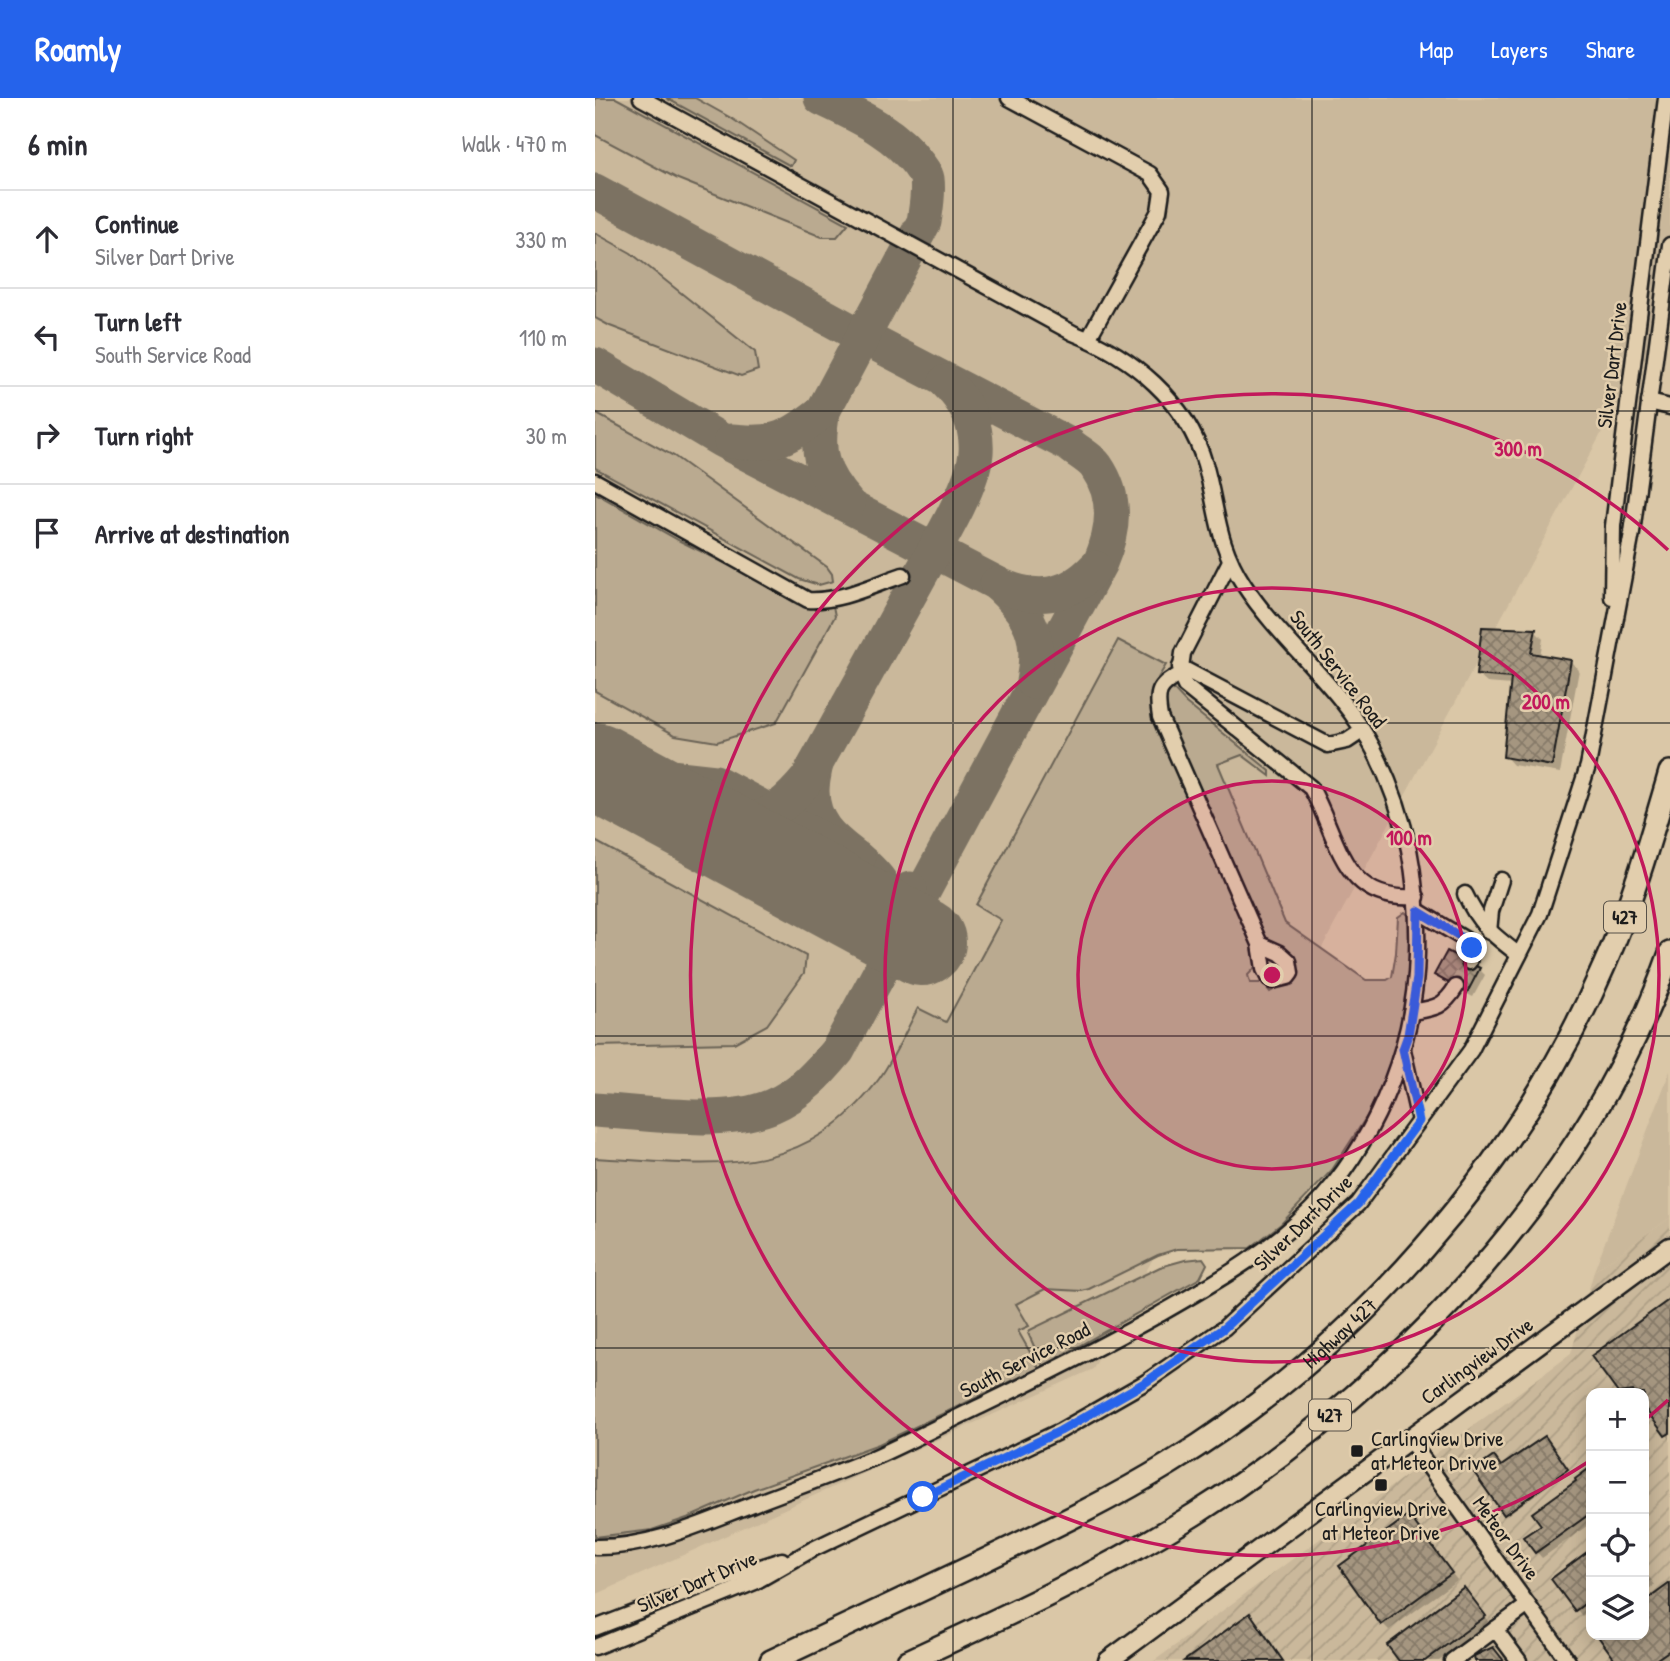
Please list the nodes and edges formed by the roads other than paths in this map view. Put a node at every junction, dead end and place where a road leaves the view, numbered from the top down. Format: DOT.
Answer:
graph roads {
  1 [pos="641,98"];
  2 [pos="1009,98"];
  3 [pos="1666,98"];
  4 [pos="1664,161"];
  5 [pos="1670,245"];
  6 [pos="1088,339"];
  7 [pos="1649,402"];
  8 [pos="1670,407"];
  9 [pos="595,481"];
  10 [pos="1230,561"];
  11 [pos="903,575"];
  12 [pos="1611,637"];
  13 [pos="1180,671"];
  14 [pos="1362,731"];
  15 [pos="1670,754"];
  16 [pos="1670,772"];
  17 [pos="1658,815"];
  18 [pos="1501,880"];
  19 [pos="1465,894"];
  20 [pos="1417,904"];
  21 [pos="1489,932"];
  22 [pos="1260,944"];
  23 [pos="1670,953"];
  24 [pos="1519,955"];
  25 [pos="1469,962"];
  26 [pos="1670,981"];
  27 [pos="1456,987"];
  28 [pos="1411,1012"];
  29 [pos="1635,1037"];
  30 [pos="1403,1049"];
  31 [pos="1391,1086"];
  32 [pos="1414,1093"];
  33 [pos="1419,1121"];
  34 [pos="1670,1247"];
  35 [pos="1409,1439"];
  36 [pos="595,1547"];
  37 [pos="813,1549"];
  38 [pos="1528,1605"];
  39 [pos="595,1628"];
  40 [pos="1495,1629"];
  41 [pos="595,1647"];
  42 [pos="771,1661"];
  43 [pos="908,1661"];
  44 [pos="1108,1661"];
  45 [pos="1452,1661"];
  46 [pos="1519,1661"];
  47 [pos="1568,1661"];
  1 -- 6 [label="street, South Service Road"];
  2 -- 6 [label="street"];
  3 -- 4 [label="street, Silver Dart Drive"];
  4 -- 12 [label="street, Silver Dart Drive"];
  5 -- 7 [label="street, Silver Dart Drive"];
  6 -- 10 [label="street, South Service Road"];
  7 -- 8 [label="street"];
  7 -- 12 [label="street, Silver Dart Drive"];
  9 -- 11 [label="street"];
  10 -- 13 [label="street"];
  10 -- 14 [label="street, South Service Road"];
  12 -- 24 [label="street, Silver Dart Drive"];
  13 -- 14 [label="street"];
  13 -- 20 [label="street"];
  13 -- 22 [label="street"];
  14 -- 20 [label="street, South Service Road"];
  15 -- 17 [label="highway"];
  16 -- 17 [label="highway, Highway 427 / 427"];
  17 -- 42 [label="highway, Highway 427 / 427"];
  18 -- 21 [label="street"];
  19 -- 21 [label="street"];
  20 -- 25 [label="street"];
  20 -- 28 [label="street, South Service Road"];
  21 -- 24 [label="street"];
  23 -- 29 [label="highway, 427"];
  24 -- 33 [label="street, Silver Dart Drive"];
  26 -- 29 [label="highway"];
  27 -- 28 [label="street"];
  28 -- 30 [label="street, South Service Road"];
  29 -- 43 [label="highway, 427"];
  30 -- 31 [label="street, South Service Road"];
  30 -- 32 [label="street, South Service Road"];
  31 -- 32 [label="street"];
  31 -- 36 [label="street, South Service Road"];
  32 -- 33 [label="street, South Service Road"];
  33 -- 37 [label="street, Silver Dart Drive"];
  34 -- 35 [label="main road, Carlingview Drive"];
  35 -- 38 [label="street, Meteor Drive"];
  35 -- 44 [label="main road, Carlingview Drive"];
  37 -- 39 [label="street, Silver Dart Drive"];
  37 -- 41 [label="street, Silver Dart Drive"];
  38 -- 40 [label="street"];
  38 -- 47 [label="street, Meteor Drive"];
  40 -- 45 [label="street"];
  40 -- 46 [label="street"];
}
